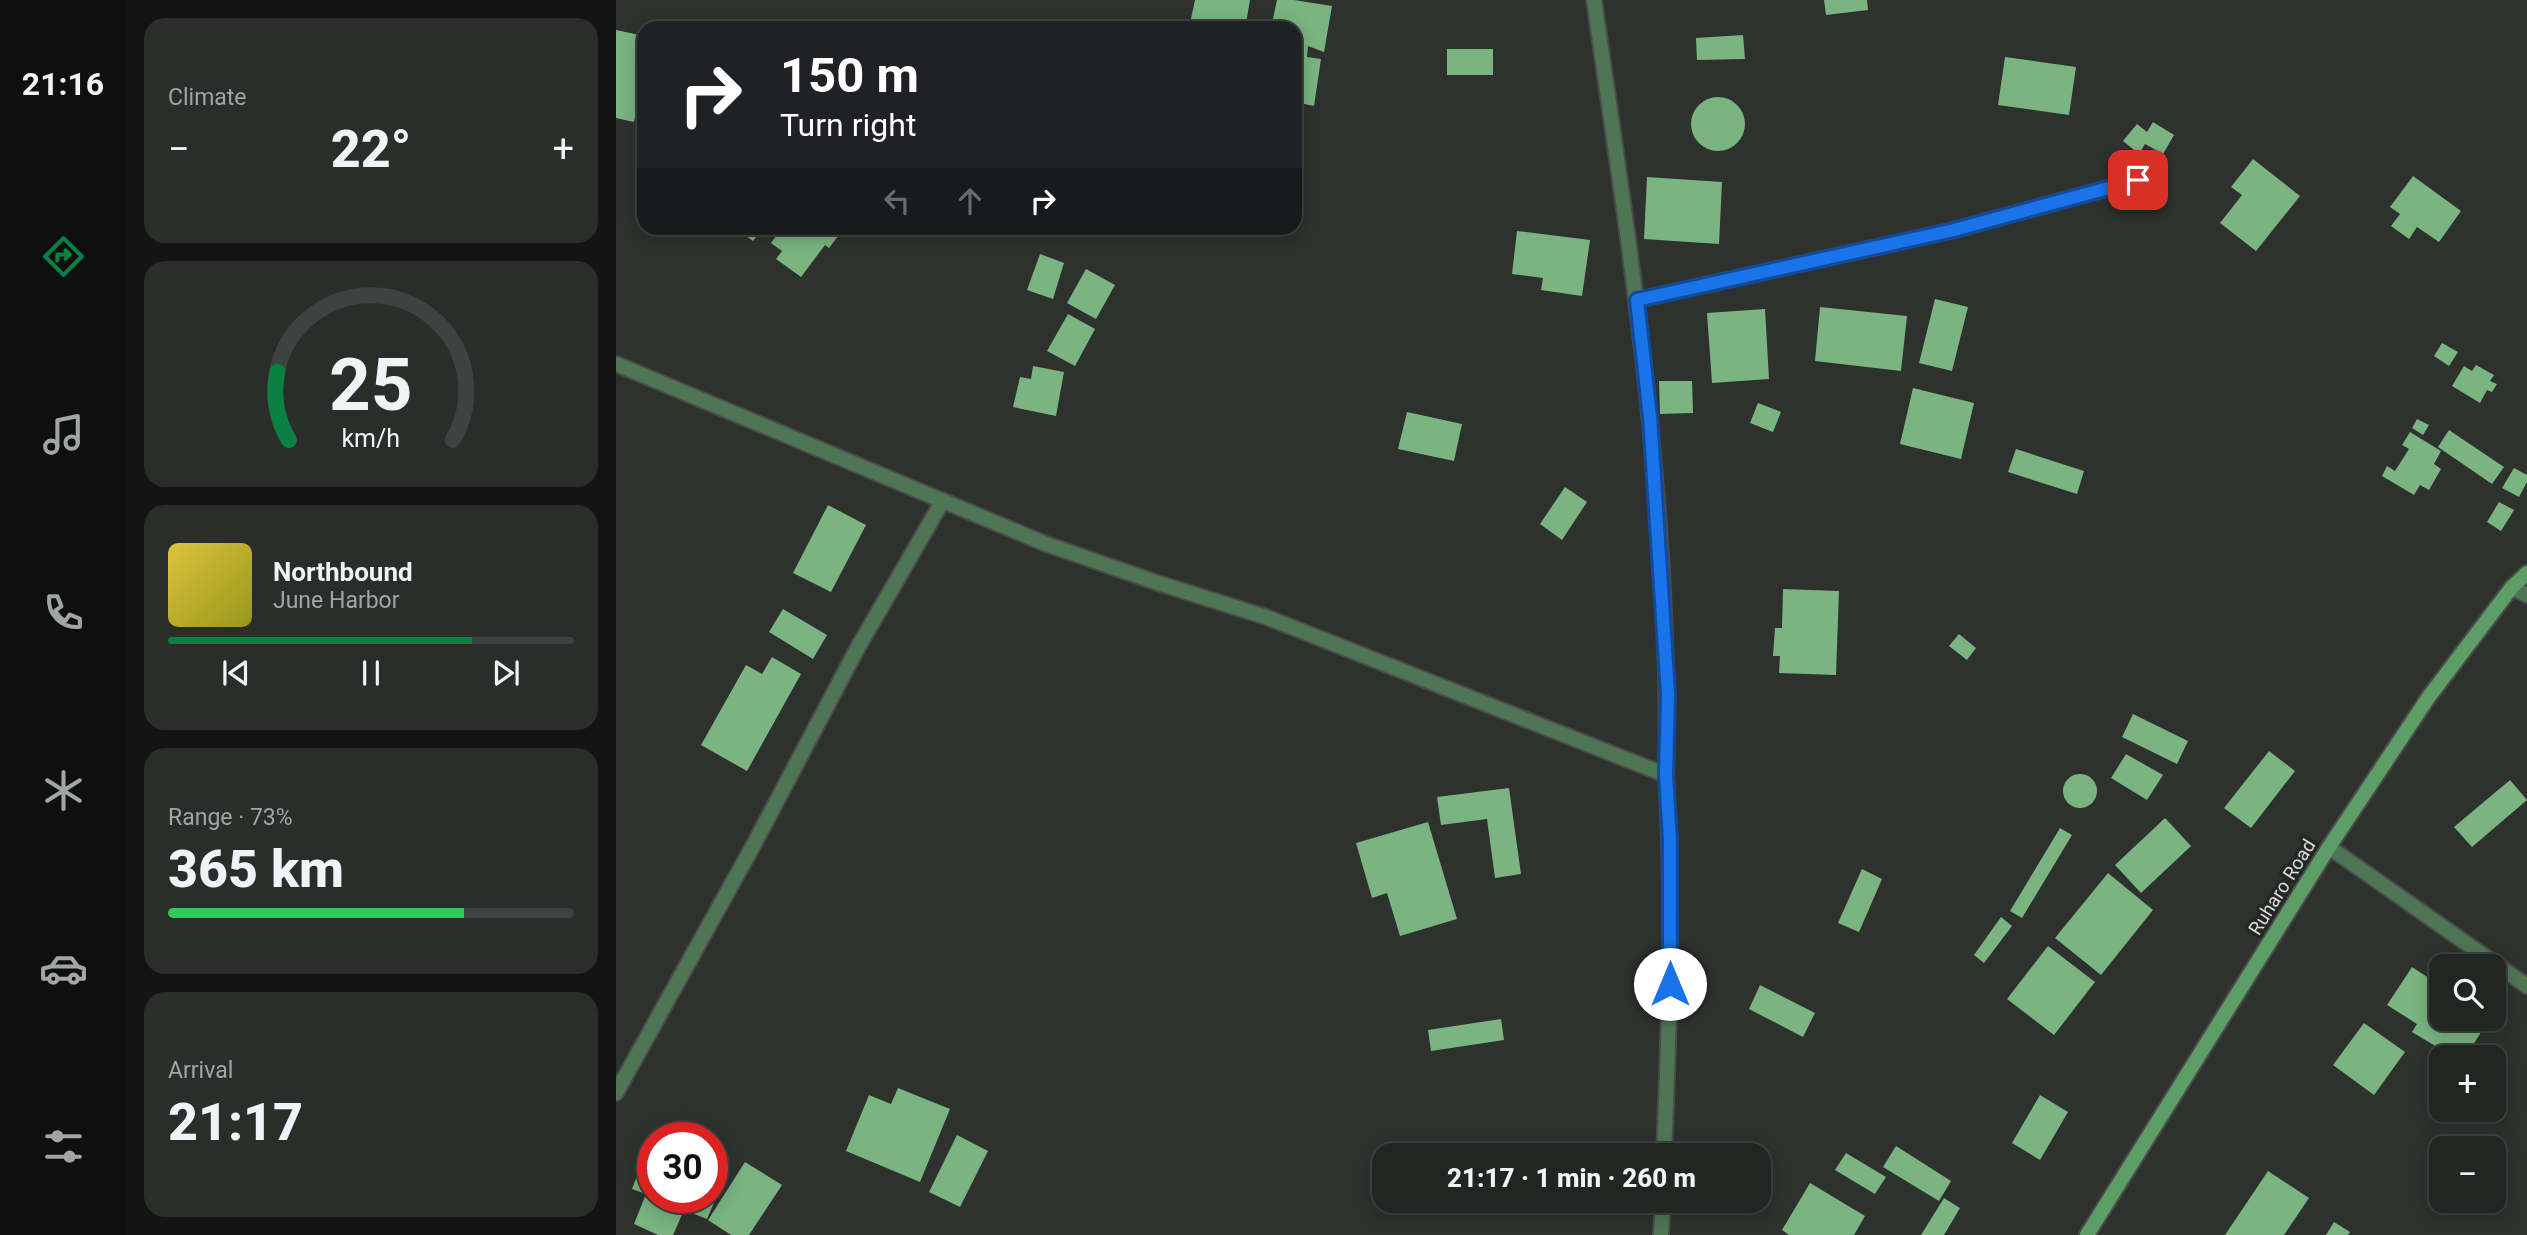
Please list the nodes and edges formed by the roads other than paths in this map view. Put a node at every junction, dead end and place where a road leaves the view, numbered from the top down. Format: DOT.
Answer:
graph roads {
  1 [pos="1594,0"];
  2 [pos="2138,180"];
  3 [pos="1637,300"];
  4 [pos="616,364"];
  5 [pos="942,502"];
  6 [pos="2527,573"];
  7 [pos="2512,587"];
  8 [pos="2527,595"];
  9 [pos="1666,775"];
  10 [pos="2329,847"];
  11 [pos="2527,986"];
  12 [pos="616,1093"];
  13 [pos="1664,1143"];
  14 [pos="1662,1213"];
  15 [pos="1661,1235"];
  16 [pos="2087,1235"];
  1 -- 3 [label="street"];
  2 -- 3 [label="street"];
  3 -- 9 [label="street"];
  4 -- 5 [label="street"];
  5 -- 9 [label="street"];
  5 -- 12 [label="street"];
  6 -- 7 [label="street, Ruharo Road"];
  7 -- 8 [label="street"];
  7 -- 10 [label="street, Ruharo Road"];
  9 -- 13 [label="street"];
  10 -- 11 [label="street"];
  10 -- 16 [label="street, Ruharo Road"];
  14 -- 15 [label="street"];
}
